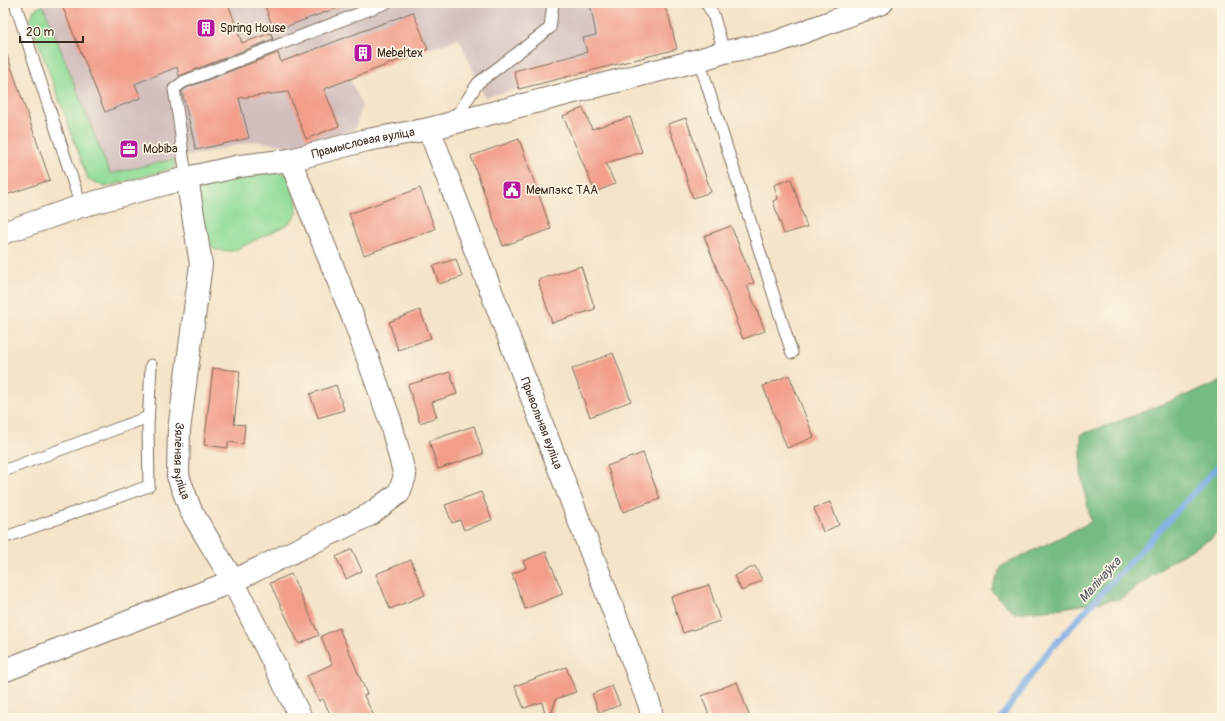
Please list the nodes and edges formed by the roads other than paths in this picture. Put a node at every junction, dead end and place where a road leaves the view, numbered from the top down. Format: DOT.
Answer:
graph roads {
  1 [pos="15,3"];
  2 [pos="386,3"];
  3 [pos="553,3"];
  4 [pos="706,3"];
  5 [pos="882,3"];
  6 [pos="724,52"];
  7 [pos="699,60"];
  8 [pos="432,128"];
  9 [pos="290,160"];
  10 [pos="187,178"];
  11 [pos="81,206"];
  12 [pos="3,233"];
  13 [pos="792,354"];
  14 [pos="151,365"];
  15 [pos="148,416"];
  16 [pos="3,471"];
  17 [pos="3,538"];
  18 [pos="233,581"];
  19 [pos="3,671"];
  20 [pos="301,718"];
  21 [pos="652,718"];
  1 -- 11 [label="lane"];
  2 -- 10 [label="lane"];
  3 -- 8 [label="lane"];
  4 -- 6 [label="lane"];
  5 -- 6 [label="street, Прамысловая вуліца"];
  6 -- 7 [label="street, Прамысловая вуліца"];
  7 -- 8 [label="street, Прамысловая вуліца"];
  7 -- 13 [label="lane"];
  8 -- 9 [label="street, Прамысловая вуліца"];
  8 -- 21 [label="street, Прывольная вуліца"];
  9 -- 10 [label="street, Прамысловая вуліца"];
  9 -- 18 [label="street"];
  10 -- 11 [label="street, Прамысловая вуліца"];
  10 -- 18 [label="street, Зялёная вуліца"];
  11 -- 12 [label="street, Прамысловая вуліца"];
  14 -- 15 [label="lane"];
  15 -- 16 [label="lane"];
  15 -- 17 [label="lane"];
  18 -- 19 [label="street"];
  18 -- 20 [label="street, Зялёная вуліца"];
}
